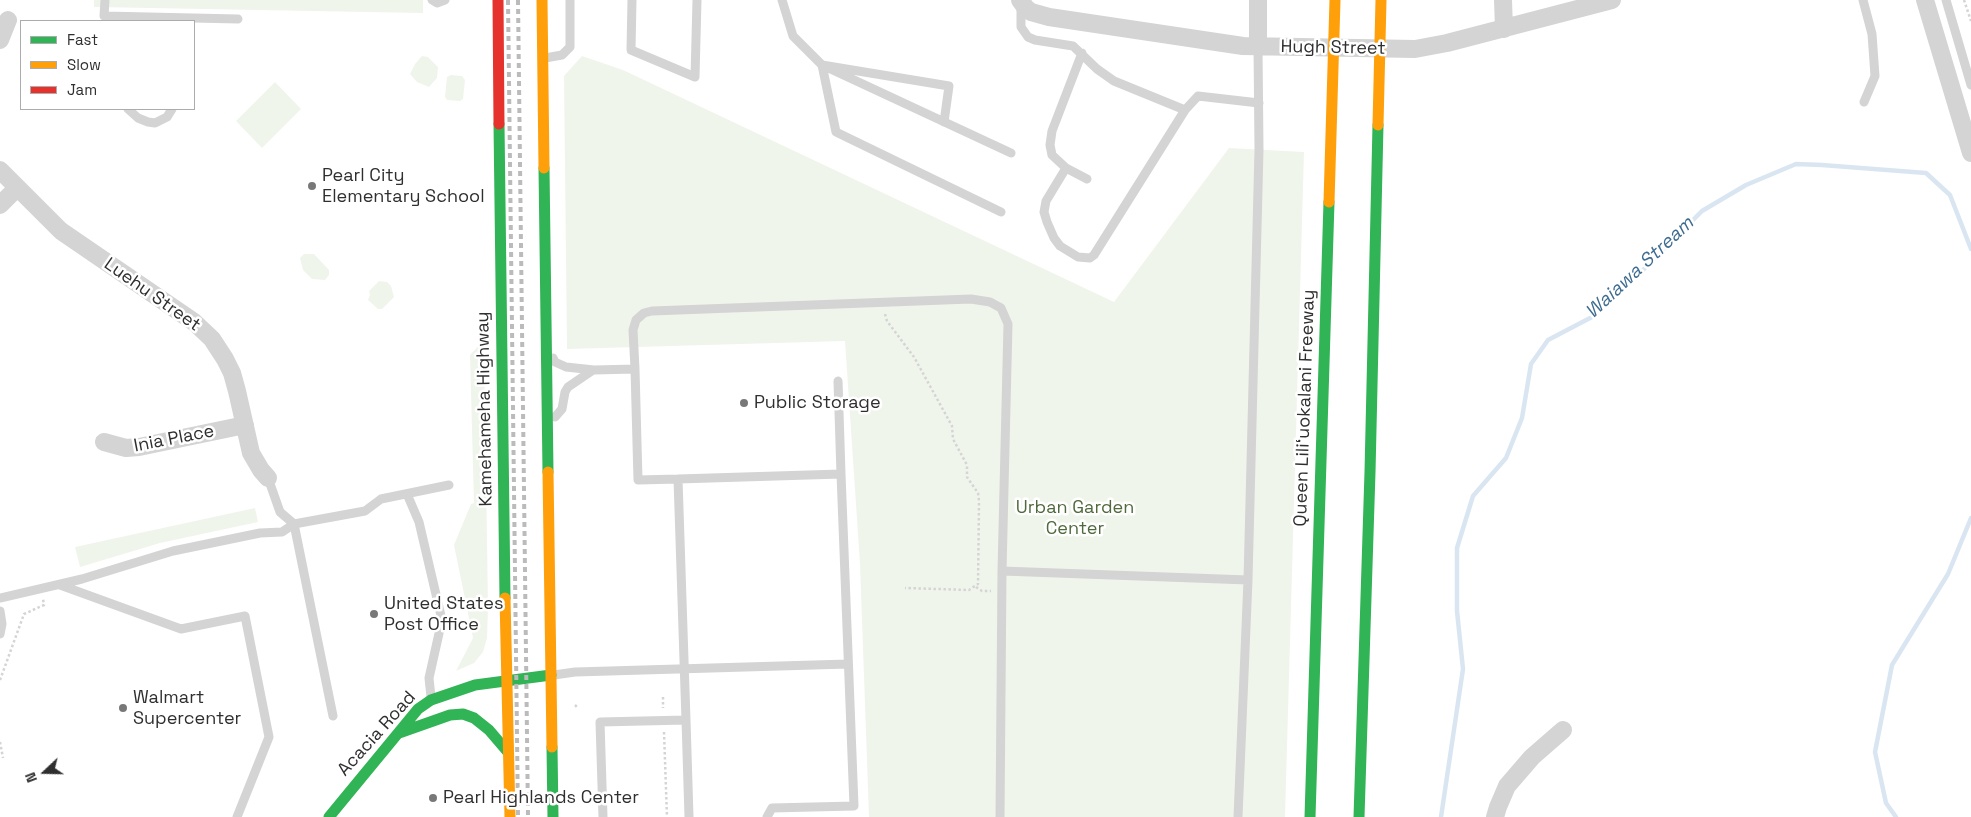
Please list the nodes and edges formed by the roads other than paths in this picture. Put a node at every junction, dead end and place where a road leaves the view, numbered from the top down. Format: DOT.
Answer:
graph roads {
  1 [pos="105,0"];
  2 [pos="432,0"];
  3 [pos="445,0"];
  4 [pos="498,0"];
  5 [pos="542,0"];
  6 [pos="570,0"];
  7 [pos="632,0"];
  8 [pos="697,0"];
  9 [pos="782,0"];
  10 [pos="1258,0"];
  11 [pos="1335,0"];
  12 [pos="1381,0"];
  13 [pos="1503,0"];
  14 [pos="1612,0"];
  15 [pos="1863,0"];
  16 [pos="1925,0"];
  17 [pos="1946,0"];
  18 [pos="1021,1"];
  19 [pos="238,19"];
  20 [pos="8,20"];
  21 [pos="104,20"];
  22 [pos="1504,29"];
  23 [pos="0,40"];
  24 [pos="1258,46"];
  25 [pos="1082,53"];
  26 [pos="543,58"];
  27 [pos="822,65"];
  28 [pos="1971,85"];
  29 [pos="1864,102"];
  30 [pos="1259,103"];
  31 [pos="129,110"];
  32 [pos="171,110"];
  33 [pos="1185,110"];
  34 [pos="944,122"];
  35 [pos="1011,153"];
  36 [pos="1971,153"];
  37 [pos="1066,168"];
  38 [pos="0,170"];
  39 [pos="1087,179"];
  40 [pos="17,188"];
  41 [pos="0,205"];
  42 [pos="1000,212"];
  43 [pos="546,346"];
  44 [pos="635,369"];
  45 [pos="594,370"];
  46 [pos="838,381"];
  47 [pos="245,425"];
  48 [pos="548,425"];
  49 [pos="104,442"];
  50 [pos="841,474"];
  51 [pos="268,478"];
  52 [pos="678,478"];
  53 [pos="449,485"];
  54 [pos="407,494"];
  55 [pos="294,524"];
  56 [pos="1002,571"];
  57 [pos="1248,580"];
  58 [pos="60,585"];
  59 [pos="0,598"];
  60 [pos="0,611"];
  61 [pos="0,634"];
  62 [pos="848,664"];
  63 [pos="685,670"];
  64 [pos="551,676"];
  65 [pos="506,681"];
  66 [pos="431,700"];
  67 [pos="333,716"];
  68 [pos="686,720"];
  69 [pos="1563,730"];
  70 [pos="397,734"];
  71 [pos="507,751"];
  72 [pos="854,806"];
  73 [pos="237,817"];
  74 [pos="329,817"];
  75 [pos="510,817"];
  76 [pos="553,817"];
  77 [pos="603,817"];
  78 [pos="689,817"];
  79 [pos="767,817"];
  80 [pos="854,817"];
  81 [pos="1000,817"];
  82 [pos="1238,817"];
  83 [pos="1310,817"];
  84 [pos="1359,817"];
  85 [pos="1495,817"];
  1 -- 21 [label="lane"];
  2 -- 3 [label="lane"];
  4 -- 65 [label="main road, Kamehameha Highway"];
  5 -- 26 [label="main road"];
  6 -- 26 [label="lane"];
  7 -- 8 [label="lane"];
  9 -- 27 [label="lane"];
  10 -- 24 [label="street"];
  11 -- 83 [label="main road, Queen Liliʻuokalani Freeway, bridge"];
  12 -- 84 [label="main road, bridge"];
  13 -- 22 [label="street"];
  14 -- 22 [label="street, Hugh Street"];
  15 -- 29 [label="lane"];
  16 -- 36 [label="street"];
  17 -- 28 [label="lane"];
  18 -- 24 [label="street, Hugh Street"];
  18 -- 25 [label="lane"];
  19 -- 21 [label="lane"];
  20 -- 23 [label="street"];
  22 -- 24 [label="street, Hugh Street"];
  24 -- 30 [label="lane"];
  25 -- 33 [label="lane"];
  25 -- 37 [label="lane"];
  26 -- 43 [label="main road"];
  27 -- 34 [label="lane"];
  27 -- 34 [label="lane"];
  27 -- 42 [label="lane"];
  30 -- 33 [label="lane"];
  30 -- 57 [label="lane"];
  31 -- 32 [label="lane"];
  33 -- 37 [label="lane"];
  34 -- 35 [label="lane"];
  37 -- 39 [label="lane"];
  38 -- 40 [label="street, Luehu Street"];
  40 -- 41 [label="street"];
  40 -- 47 [label="street, Luehu Street"];
  43 -- 45 [label="lane"];
  43 -- 48 [label="main road"];
  44 -- 45 [label="lane"];
  44 -- 52 [label="lane"];
  44 -- 56 [label="lane"];
  45 -- 48 [label="lane"];
  46 -- 50 [label="lane"];
  47 -- 49 [label="street, Inia Place"];
  47 -- 51 [label="street, Luehu Street"];
  48 -- 64 [label="main road"];
  50 -- 52 [label="lane"];
  50 -- 62 [label="lane"];
  51 -- 55 [label="lane"];
  52 -- 63 [label="lane"];
  53 -- 54 [label="lane"];
  54 -- 55 [label="lane"];
  54 -- 66 [label="lane"];
  55 -- 58 [label="lane"];
  55 -- 67 [label="lane"];
  56 -- 57 [label="lane"];
  56 -- 81 [label="lane"];
  57 -- 82 [label="lane"];
  58 -- 59 [label="lane"];
  58 -- 73 [label="lane"];
  60 -- 61 [label="lane"];
  62 -- 63 [label="lane"];
  62 -- 72 [label="lane"];
  63 -- 64 [label="lane"];
  63 -- 68 [label="lane"];
  64 -- 65 [label="main road, Acacia Road"];
  64 -- 76 [label="main road"];
  65 -- 66 [label="main road, Acacia Road"];
  65 -- 71 [label="main road, Kamehameha Highway"];
  66 -- 70 [label="main road, Acacia Road"];
  68 -- 77 [label="lane"];
  68 -- 78 [label="lane"];
  69 -- 85 [label="street"];
  70 -- 71 [label="main road"];
  70 -- 74 [label="main road, Acacia Road"];
  71 -- 75 [label="main road, Kamehameha Highway"];
  72 -- 79 [label="lane"];
  72 -- 80 [label="lane"];
}
